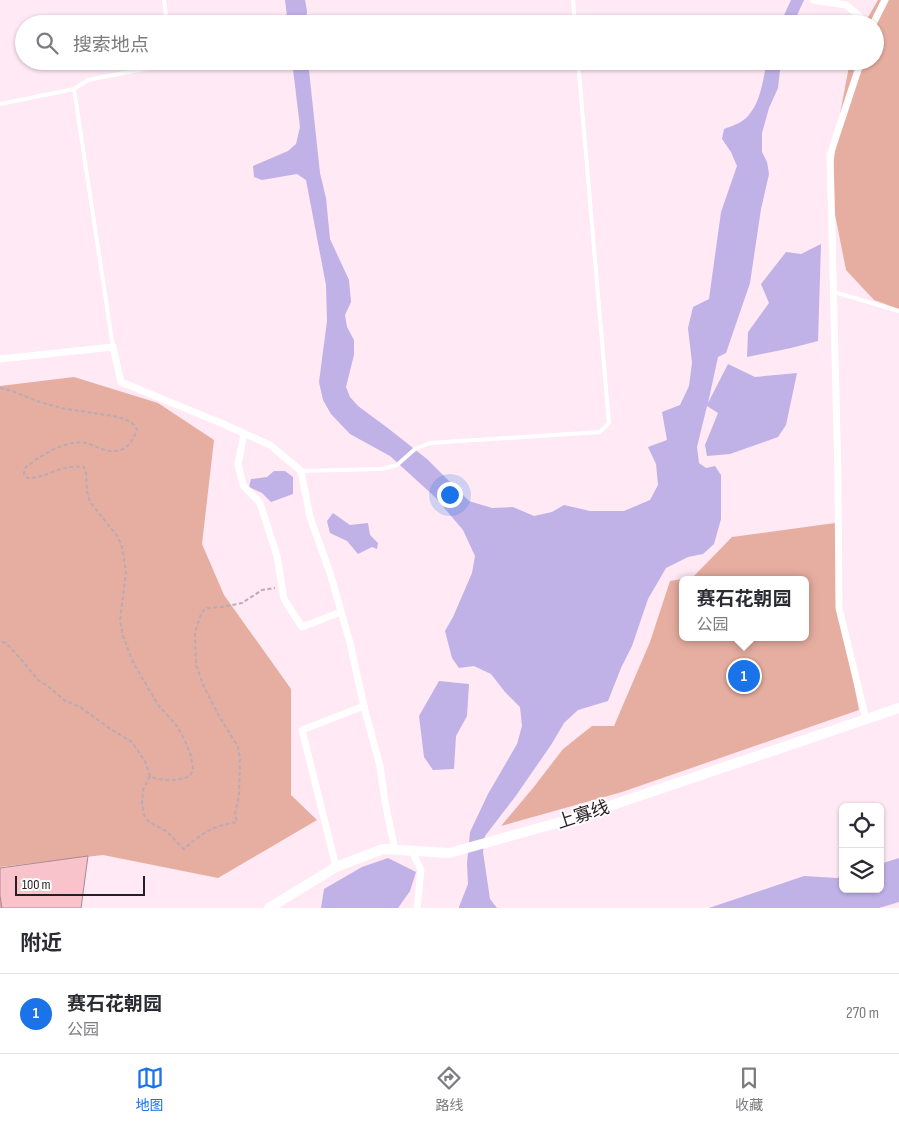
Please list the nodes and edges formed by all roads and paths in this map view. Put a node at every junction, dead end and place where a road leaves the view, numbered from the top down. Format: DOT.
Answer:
graph roads {
  1 [pos="164,0"];
  2 [pos="573,0"];
  3 [pos="812,0"];
  4 [pos="886,0"];
  5 [pos="166,15"];
  6 [pos="574,15"];
  7 [pos="858,15"];
  8 [pos="878,15"];
  9 [pos="135,70"];
  10 [pos="579,70"];
  11 [pos="858,70"];
  12 [pos="74,88"];
  13 [pos="0,104"];
  14 [pos="834,292"];
  15 [pos="899,311"];
  16 [pos="112,347"];
  17 [pos="0,359"];
  18 [pos="0,388"];
  19 [pos="244,434"];
  20 [pos="301,471"];
  21 [pos="282,586"];
  22 [pos="341,612"];
  23 [pos="0,640"];
  24 [pos="364,706"];
  25 [pos="899,708"];
  26 [pos="866,719"];
  27 [pos="150,776"];
  28 [pos="395,850"];
  29 [pos="412,851"];
  30 [pos="336,867"];
  31 [pos="269,908"];
  32 [pos="417,908"];
  1 -- 5 [label="lane"];
  2 -- 6 [label="lane"];
  3 -- 7 [label="street"];
  4 -- 8 [label="street"];
  9 -- 12 [label="lane"];
  10 -- 20 [label="lane"];
  11 -- 14 [label="street"];
  12 -- 13 [label="lane"];
  12 -- 16 [label="lane"];
  14 -- 15 [label="lane"];
  14 -- 26 [label="street"];
  16 -- 17 [label="street"];
  16 -- 19 [label="street"];
  18 -- 27 [label="path"];
  19 -- 20 [label="street"];
  19 -- 21 [label="street"];
  20 -- 22 [label="street"];
  21 -- 22 [label="street"];
  21 -- 27 [label="path"];
  22 -- 24 [label="street"];
  23 -- 27 [label="path"];
  24 -- 28 [label="street"];
  24 -- 30 [label="street"];
  25 -- 26 [label="street, 上寡线"];
  26 -- 29 [label="street, 上寡线"];
  28 -- 29 [label="street, 上寡线"];
  28 -- 30 [label="street, 上寡线"];
  29 -- 32 [label="street"];
  30 -- 31 [label="street, 上寡线"];
}
